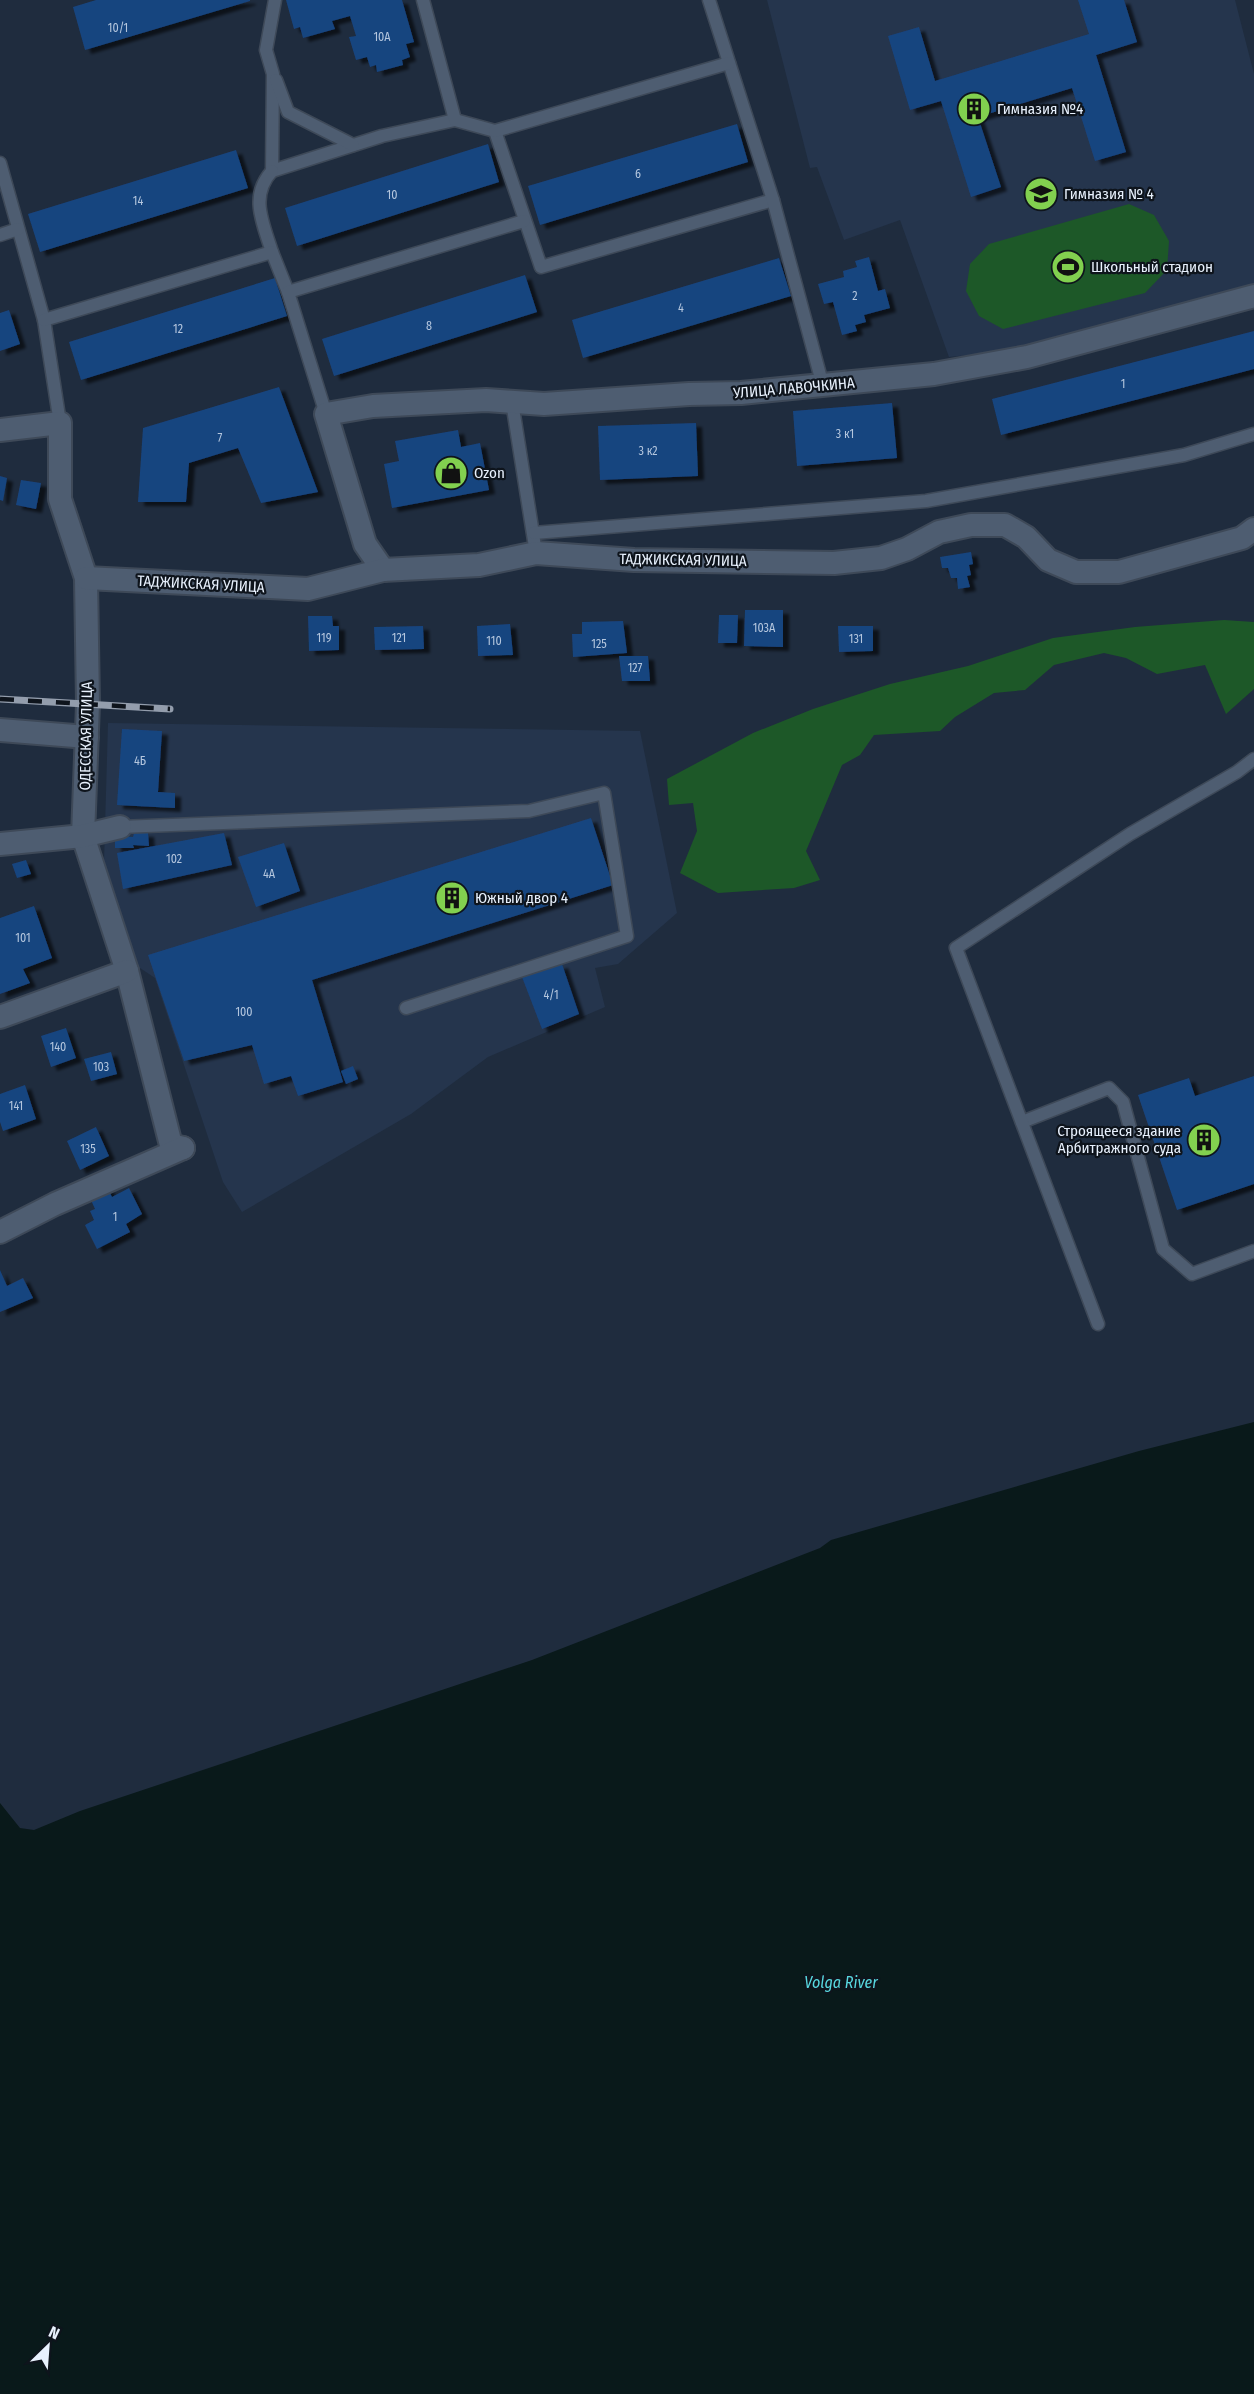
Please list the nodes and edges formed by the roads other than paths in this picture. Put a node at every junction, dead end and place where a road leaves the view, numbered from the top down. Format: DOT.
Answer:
graph roads {
  1 [pos="275,0"];
  2 [pos="423,0"];
  3 [pos="709,0"];
  4 [pos="729,63"];
  5 [pos="273,74"];
  6 [pos="455,120"];
  7 [pos="495,131"];
  8 [pos="353,145"];
  9 [pos="0,163"];
  10 [pos="272,171"];
  11 [pos="773,200"];
  12 [pos="524,221"];
  13 [pos="18,229"];
  14 [pos="0,235"];
  15 [pos="272,252"];
  16 [pos="288,292"];
  17 [pos="1254,296"];
  18 [pos="44,320"];
  19 [pos="823,386"];
  20 [pos="512,402"];
  21 [pos="326,414"];
  22 [pos="60,423"];
  23 [pos="0,430"];
  24 [pos="1254,434"];
  25 [pos="1254,529"];
  26 [pos="535,543"];
  27 [pos="383,570"];
  28 [pos="86,578"];
  29 [pos="0,730"];
  30 [pos="87,737"];
  31 [pos="1254,759"];
  32 [pos="120,827"];
  33 [pos="83,836"];
  34 [pos="0,844"];
  35 [pos="127,971"];
  36 [pos="406,1008"];
  37 [pos="0,1017"];
  38 [pos="1022,1122"];
  39 [pos="0,1232"];
  40 [pos="1254,1251"];
  41 [pos="1098,1324"];
  1 -- 5 [label="lane"];
  2 -- 6 [label="lane"];
  3 -- 4 [label="lane"];
  4 -- 7 [label="lane"];
  4 -- 11 [label="lane"];
  5 -- 8 [label="lane"];
  5 -- 10 [label="lane"];
  6 -- 7 [label="lane"];
  6 -- 8 [label="lane"];
  7 -- 12 [label="lane"];
  8 -- 10 [label="lane"];
  9 -- 13 [label="lane"];
  10 -- 15 [label="lane"];
  11 -- 12 [label="lane"];
  11 -- 19 [label="lane"];
  12 -- 16 [label="lane"];
  13 -- 14 [label="lane"];
  13 -- 18 [label="lane"];
  15 -- 16 [label="lane"];
  15 -- 18 [label="lane"];
  16 -- 21 [label="lane"];
  17 -- 19 [label="street, УЛИЦА ЛАВОЧКИНА"];
  18 -- 22 [label="lane"];
  19 -- 20 [label="street, УЛИЦА ЛАВОЧКИНА"];
  20 -- 21 [label="street, УЛИЦА ЛАВОЧКИНА"];
  20 -- 26 [label="lane"];
  21 -- 27 [label="street"];
  22 -- 23 [label="street"];
  22 -- 28 [label="street, ОДЕССКАЯ УЛИЦА"];
  24 -- 26 [label="lane"];
  25 -- 26 [label="street, ТАДЖИКСКАЯ УЛИЦА"];
  26 -- 27 [label="street, ТАДЖИКСКАЯ УЛИЦА"];
  27 -- 28 [label="street, ТАДЖИКСКАЯ УЛИЦА"];
  28 -- 30 [label="street, ОДЕССКАЯ УЛИЦА"];
  29 -- 30 [label="street"];
  30 -- 33 [label="street, ОДЕССКАЯ УЛИЦА"];
  31 -- 38 [label="lane"];
  32 -- 33 [label="street"];
  32 -- 36 [label="lane"];
  33 -- 34 [label="street"];
  33 -- 35 [label="street, ОДЕССКАЯ УЛИЦА"];
  35 -- 37 [label="street"];
  35 -- 39 [label="street, ОДЕССКАЯ УЛИЦА"];
  38 -- 40 [label="lane"];
  38 -- 41 [label="lane"];
}
